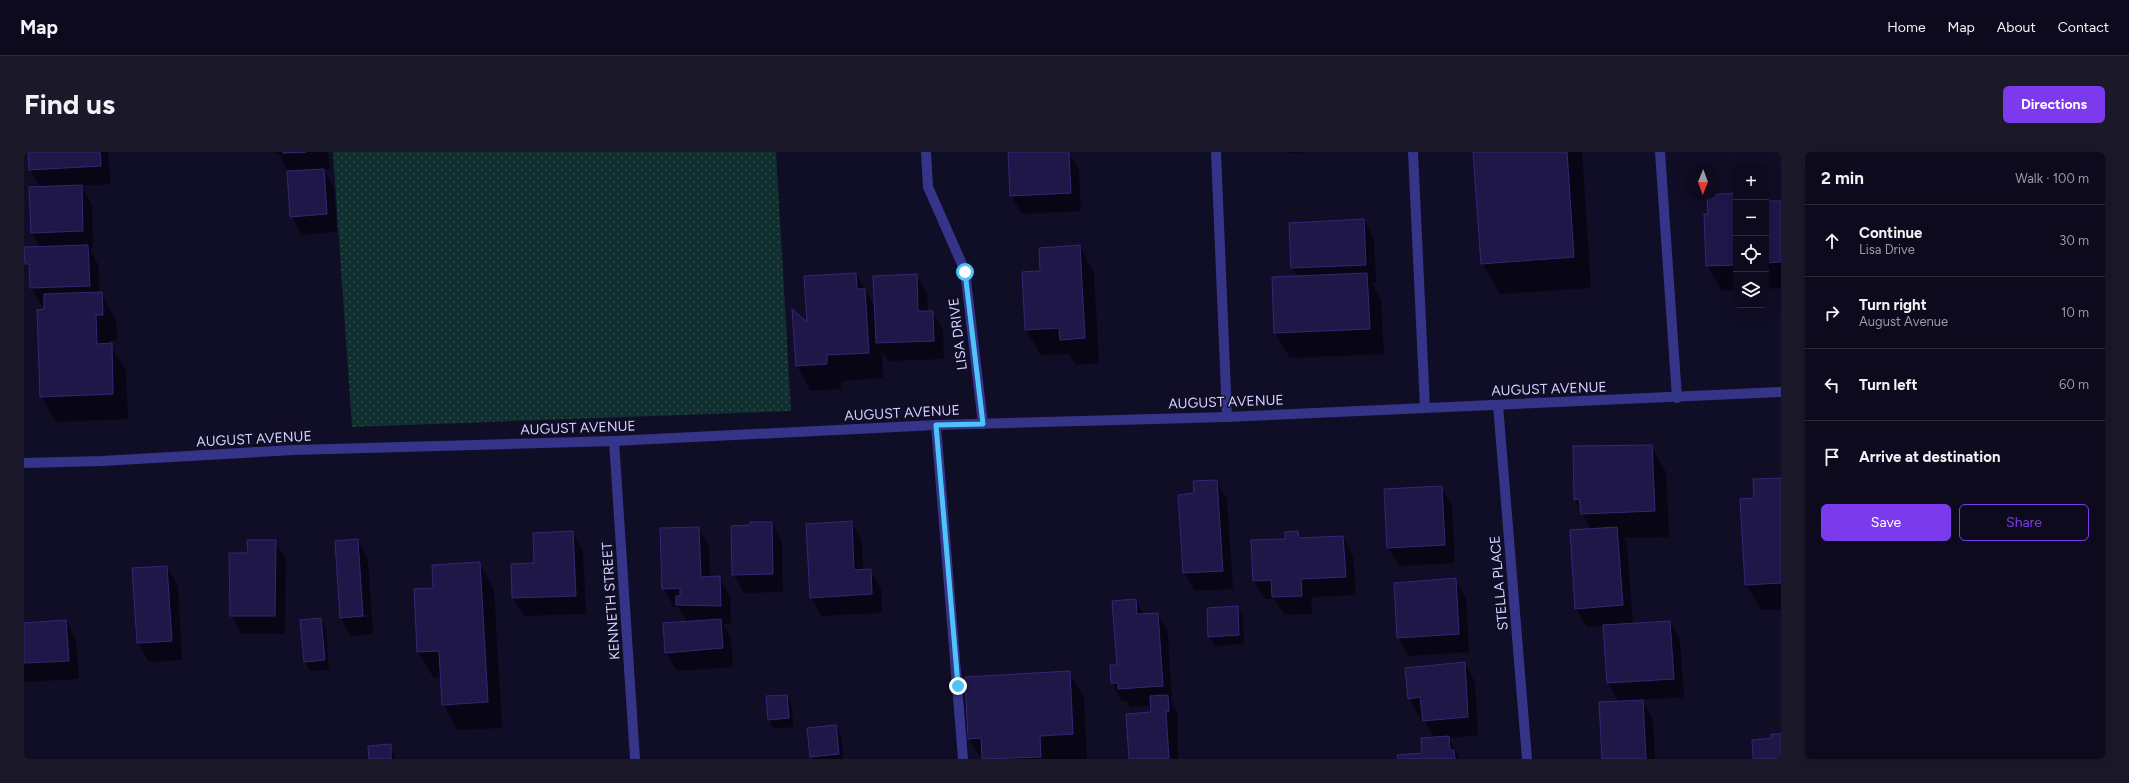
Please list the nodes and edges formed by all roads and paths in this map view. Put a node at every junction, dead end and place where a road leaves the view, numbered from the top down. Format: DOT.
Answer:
graph roads {
  1 [pos="926,152"];
  2 [pos="1216,152"];
  3 [pos="1413,152"];
  4 [pos="1660,152"];
  5 [pos="1781,392"];
  6 [pos="1677,398"];
  7 [pos="1498,405"];
  8 [pos="1425,408"];
  9 [pos="1227,417"];
  10 [pos="983,424"];
  11 [pos="936,425"];
  12 [pos="614,441"];
  13 [pos="24,463"];
  14 [pos="635,759"];
  15 [pos="963,759"];
  16 [pos="1527,759"];
  1 -- 10 [label="street, LISA DRIVE"];
  2 -- 9 [label="street"];
  3 -- 8 [label="street"];
  4 -- 6 [label="street"];
  5 -- 6 [label="street, AUGUST AVENUE"];
  6 -- 7 [label="street, AUGUST AVENUE"];
  7 -- 8 [label="street, AUGUST AVENUE"];
  7 -- 16 [label="street, STELLA PLACE"];
  8 -- 9 [label="street, AUGUST AVENUE"];
  9 -- 10 [label="street, AUGUST AVENUE"];
  10 -- 11 [label="street, AUGUST AVENUE"];
  11 -- 12 [label="street, AUGUST AVENUE"];
  11 -- 15 [label="street"];
  12 -- 13 [label="street, AUGUST AVENUE"];
  12 -- 14 [label="street, KENNETH STREET"];
}
